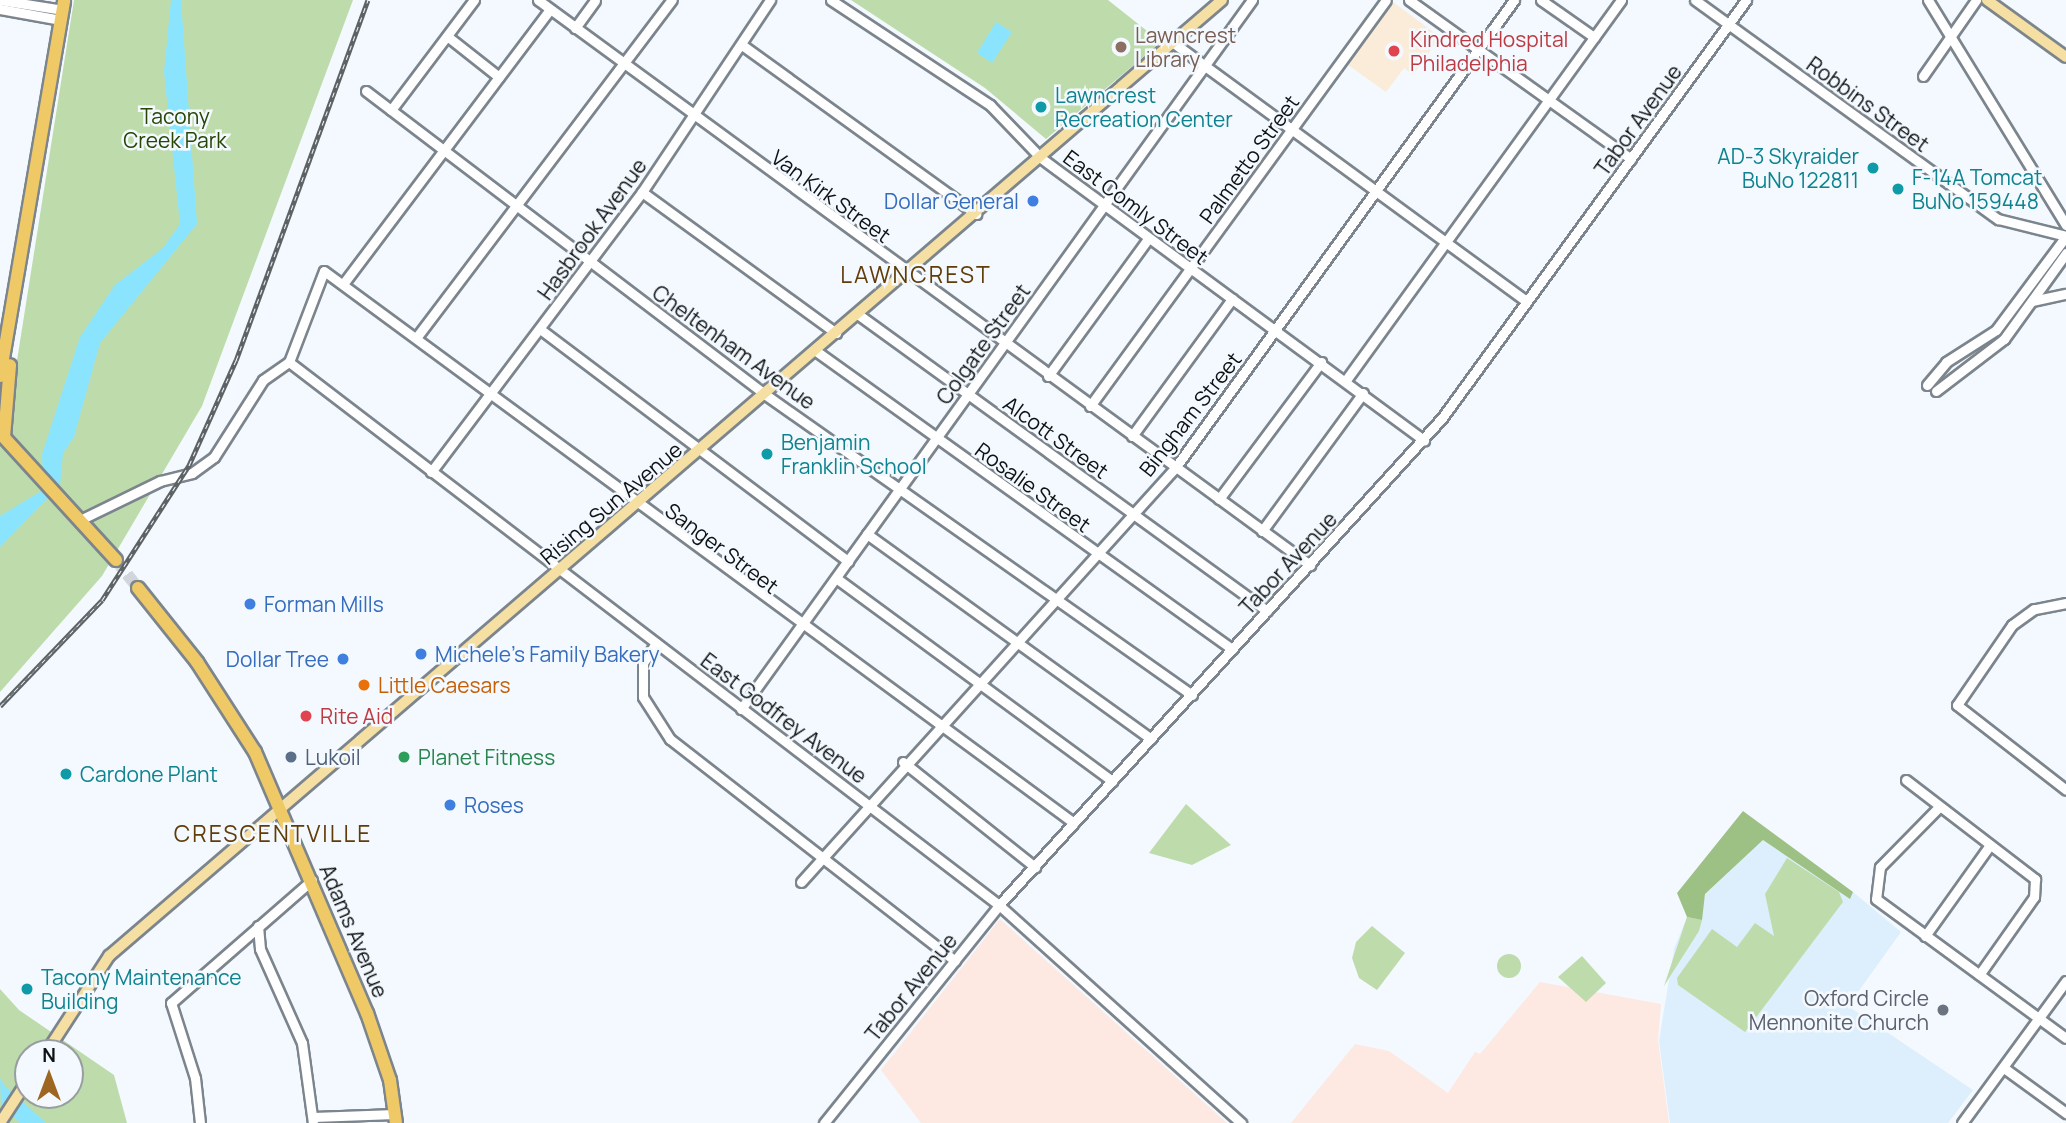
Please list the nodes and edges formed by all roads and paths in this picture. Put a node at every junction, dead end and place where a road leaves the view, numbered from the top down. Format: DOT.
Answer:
graph roads {
  1 [pos="0,0"];
  2 [pos="474,0"];
  3 [pos="538,0"];
  4 [pos="596,0"];
  5 [pos="673,0"];
  6 [pos="770,0"];
  7 [pos="831,0"];
  8 [pos="1223,0"];
  9 [pos="1252,0"];
  10 [pos="1386,0"];
  11 [pos="1409,0"];
  12 [pos="1514,0"];
  13 [pos="1541,0"];
  14 [pos="1621,0"];
  15 [pos="1695,0"];
  16 [pos="1746,0"];
  17 [pos="1928,0"];
  18 [pos="1976,0"];
  19 [pos="1987,0"];
  20 [pos="0,9"];
  21 [pos="551,9"];
  22 [pos="63,10"];
  23 [pos="1729,24"];
  24 [pos="575,28"];
  25 [pos="447,36"];
  26 [pos="1594,37"];
  27 [pos="1949,39"];
  28 [pos="1175,44"];
  29 [pos="742,45"];
  30 [pos="1477,48"];
  31 [pos="2066,57"];
  32 [pos="623,65"];
  33 [pos="1205,67"];
  34 [pos="1923,76"];
  35 [pos="499,77"];
  36 [pos="366,91"];
  37 [pos="1548,101"];
  38 [pos="390,110"];
  39 [pos="693,118"];
  40 [pos="1291,132"];
  41 [pos="443,151"];
  42 [pos="1041,158"];
  43 [pos="1631,159"];
  44 [pos="642,192"];
  45 [pos="1375,192"];
  46 [pos="1104,206"];
  47 [pos="516,208"];
  48 [pos="976,214"];
  49 [pos="2066,225"];
  50 [pos="2066,236"];
  51 [pos="1148,239"];
  52 [pos="1446,242"];
  53 [pos="2066,253"];
  54 [pos="590,263"];
  55 [pos="1190,270"];
  56 [pos="908,274"];
  57 [pos="343,284"];
  58 [pos="2066,295"];
  59 [pos="1232,299"];
  60 [pos="2031,301"];
  61 [pos="18,302"];
  62 [pos="1527,302"];
  63 [pos="859,315"];
  64 [pos="540,329"];
  65 [pos="1276,331"];
  66 [pos="836,333"];
  67 [pos="416,338"];
  68 [pos="1004,344"];
  69 [pos="816,351"];
  70 [pos="289,362"];
  71 [pos="1321,362"];
  72 [pos="0,376"];
  73 [pos="1048,376"];
  74 [pos="1346,380"];
  75 [pos="1927,385"];
  76 [pos="1936,391"];
  77 [pos="1363,393"];
  78 [pos="968,394"];
  79 [pos="490,395"];
  80 [pos="766,396"];
  81 [pos="1090,406"];
  82 [pos="1,436"];
  83 [pos="1132,436"];
  84 [pos="937,439"];
  85 [pos="1424,440"];
  86 [pos="702,452"];
  87 [pos="1175,468"];
  88 [pos="431,472"];
  89 [pos="903,486"];
  90 [pos="1219,499"];
  91 [pos="637,506"];
  92 [pos="1131,513"];
  93 [pos="82,519"];
  94 [pos="1262,531"];
  95 [pos="867,534"];
  96 [pos="1093,552"];
  97 [pos="116,560"];
  98 [pos="848,561"];
  99 [pos="1310,565"];
  100 [pos="562,571"];
  101 [pos="836,578"];
  102 [pos="138,588"];
  103 [pos="1056,595"];
  104 [pos="2066,603"];
  105 [pos="1267,611"];
  106 [pos="798,626"];
  107 [pos="1014,641"];
  108 [pos="656,643"];
  109 [pos="1231,649"];
  110 [pos="977,682"];
  111 [pos="1192,695"];
  112 [pos="741,709"];
  113 [pos="938,725"];
  114 [pos="1151,739"];
  115 [pos="903,762"];
  116 [pos="1906,780"];
  117 [pos="1112,781"];
  118 [pos="2066,790"];
  119 [pos="867,803"];
  120 [pos="1938,808"];
  121 [pos="282,811"];
  122 [pos="1074,823"];
  123 [pos="1990,845"];
  124 [pos="821,858"];
  125 [pos="1035,867"];
  126 [pos="312,880"];
  127 [pos="801,882"];
  128 [pos="999,905"];
  129 [pos="258,926"];
  130 [pos="1925,936"];
  131 [pos="238,944"];
  132 [pos="260,950"];
  133 [pos="955,961"];
  134 [pos="1979,975"];
  135 [pos="2066,981"];
  136 [pos="2039,1019"];
  137 [pos="2066,1038"];
  138 [pos="55,1039"];
  139 [pos="2004,1068"];
  140 [pos="14,1101"];
  141 [pos="2066,1113"];
  142 [pos="395,1118"];
  143 [pos="1965,1119"];
  144 [pos="313,1120"];
  145 [pos="1,1122"];
  146 [pos="200,1123"];
  147 [pos="824,1123"];
  148 [pos="1241,1123"];
  149 [pos="1978,1123"];
  1 -- 22 [label="street"];
  2 -- 25 [label="street"];
  3 -- 21 [label="street, Van Kirk Street"];
  4 -- 24 [label="street"];
  5 -- 32 [label="street"];
  6 -- 29 [label="street, Hasbrook Avenue"];
  7 -- 42 [label="street, East Comly Street"];
  8 -- 28 [label="main road, Rising Sun Avenue"];
  9 -- 33 [label="street, Colgate Street"];
  10 -- 40 [label="street, Palmetto Street"];
  11 -- 30 [label="street"];
  12 -- 30 [label="street, Bingham Street"];
  13 -- 26 [label="street"];
  14 -- 26 [label="street"];
  15 -- 23 [label="street, Robbins Street"];
  16 -- 23 [label="street, Tabor Avenue"];
  17 -- 27 [label="street"];
  18 -- 27 [label="street"];
  19 -- 31 [label="main road"];
  20 -- 22 [label="street"];
  21 -- 24 [label="street, Van Kirk Street"];
  21 -- 35 [label="street"];
  22 -- 61 [label="highway"];
  23 -- 43 [label="street, Tabor Avenue"];
  23 -- 50 [label="street, Robbins Street"];
  24 -- 32 [label="street, Van Kirk Street"];
  25 -- 35 [label="street"];
  25 -- 38 [label="street"];
  26 -- 37 [label="street"];
  27 -- 34 [label="street"];
  27 -- 49 [label="street"];
  28 -- 33 [label="street"];
  28 -- 42 [label="main road, Rising Sun Avenue"];
  29 -- 39 [label="street, Hasbrook Avenue"];
  29 -- 48 [label="street"];
  30 -- 37 [label="street"];
  30 -- 45 [label="street, Bingham Street"];
  32 -- 39 [label="street, Van Kirk Street"];
  32 -- 47 [label="street"];
  33 -- 40 [label="street"];
  33 -- 46 [label="street, Colgate Street"];
  35 -- 41 [label="street"];
  36 -- 38 [label="street, Cheltenham Avenue"];
  37 -- 43 [label="street"];
  37 -- 52 [label="street"];
  38 -- 41 [label="street, Cheltenham Avenue"];
  39 -- 44 [label="street, Hasbrook Avenue"];
  39 -- 56 [label="street, Van Kirk Street"];
  40 -- 45 [label="street"];
  40 -- 55 [label="street, Palmetto Street"];
  41 -- 47 [label="street, Cheltenham Avenue"];
  41 -- 57 [label="street"];
  42 -- 46 [label="street, East Comly Street"];
  42 -- 48 [label="main road, Rising Sun Avenue"];
  43 -- 62 [label="street, Tabor Avenue"];
  44 -- 54 [label="street, Hasbrook Avenue"];
  44 -- 66 [label="street"];
  45 -- 52 [label="street"];
  45 -- 65 [label="street, Bingham Street"];
  46 -- 51 [label="street, East Comly Street"];
  46 -- 68 [label="street, Colgate Street"];
  47 -- 54 [label="street, Cheltenham Avenue"];
  47 -- 67 [label="street"];
  48 -- 56 [label="main road, Rising Sun Avenue"];
  50 -- 75 [label="street"];
  51 -- 55 [label="street, East Comly Street"];
  51 -- 73 [label="street"];
  52 -- 62 [label="street"];
  52 -- 74 [label="street"];
  53 -- 60 [label="street"];
  54 -- 64 [label="street, Hasbrook Avenue"];
  54 -- 80 [label="street, Cheltenham Avenue"];
  55 -- 59 [label="street, East Comly Street"];
  55 -- 81 [label="street, Palmetto Street"];
  56 -- 63 [label="main road, Rising Sun Avenue"];
  56 -- 68 [label="street, Van Kirk Street"];
  57 -- 67 [label="street, Sanger Street"];
  57 -- 70 [label="street, Sanger Street"];
  58 -- 60 [label="street"];
  59 -- 65 [label="street, East Comly Street"];
  59 -- 83 [label="street"];
  60 -- 76 [label="street"];
  61 -- 72 [label="highway"];
  61 -- 82 [label="highway"];
  62 -- 85 [label="street, Tabor Avenue"];
  63 -- 66 [label="main road, Rising Sun Avenue"];
  63 -- 78 [label="street, Alcott Street"];
  64 -- 79 [label="street, Hasbrook Avenue"];
  64 -- 86 [label="street"];
  65 -- 71 [label="street, East Comly Street"];
  65 -- 87 [label="street, Bingham Street"];
  66 -- 69 [label="main road, Rising Sun Avenue"];
  67 -- 79 [label="street, Sanger Street"];
  68 -- 73 [label="street, Van Kirk Street"];
  68 -- 78 [label="street, Colgate Street"];
  69 -- 80 [label="main road, Rising Sun Avenue"];
  69 -- 84 [label="street, Rosalie Street"];
  70 -- 88 [label="street, East Godfrey Avenue"];
  70 -- 93 [label="street"];
  71 -- 74 [label="street, East Comly Street"];
  71 -- 90 [label="street"];
  73 -- 81 [label="street, Van Kirk Street"];
  74 -- 77 [label="street, East Comly Street"];
  77 -- 85 [label="street, East Comly Street"];
  77 -- 94 [label="street"];
  78 -- 84 [label="street, Colgate Street"];
  78 -- 92 [label="street, Alcott Street"];
  79 -- 88 [label="street, Hasbrook Avenue"];
  79 -- 91 [label="street, Sanger Street"];
  80 -- 86 [label="main road, Rising Sun Avenue"];
  80 -- 89 [label="street, Cheltenham Avenue"];
  81 -- 83 [label="street, Van Kirk Street"];
  82 -- 93 [label="highway"];
  83 -- 87 [label="street, Van Kirk Street"];
  84 -- 89 [label="street, Colgate Street"];
  84 -- 96 [label="street, Rosalie Street"];
  85 -- 99 [label="street, Tabor Avenue"];
  86 -- 91 [label="main road, Rising Sun Avenue"];
  86 -- 98 [label="street"];
  87 -- 90 [label="street, Van Kirk Street"];
  87 -- 92 [label="street, Bingham Street"];
  88 -- 100 [label="street, East Godfrey Avenue"];
  89 -- 95 [label="street, Colgate Street"];
  89 -- 103 [label="street, Cheltenham Avenue"];
  90 -- 94 [label="street, Van Kirk Street"];
  91 -- 100 [label="main road, Rising Sun Avenue"];
  91 -- 106 [label="street, Sanger Street"];
  92 -- 96 [label="street, Bingham Street"];
  92 -- 105 [label="street, Alcott Street"];
  93 -- 97 [label="highway"];
  94 -- 99 [label="street, Van Kirk Street"];
  95 -- 98 [label="street, Colgate Street"];
  95 -- 107 [label="street"];
  96 -- 103 [label="street, Bingham Street"];
  96 -- 109 [label="street, Rosalie Street"];
  98 -- 101 [label="street, Colgate Street"];
  99 -- 105 [label="street, Tabor Avenue"];
  100 -- 108 [label="street, East Godfrey Avenue"];
  100 -- 121 [label="main road, Rising Sun Avenue"];
  101 -- 106 [label="street, Colgate Street"];
  101 -- 110 [label="street"];
  102 -- 121 [label="highway, Adams Avenue"];
  103 -- 107 [label="street, Bingham Street"];
  103 -- 111 [label="street, Cheltenham Avenue"];
  104 -- 118 [label="street"];
  105 -- 109 [label="street, Tabor Avenue"];
  106 -- 112 [label="street, Colgate Street"];
  106 -- 113 [label="street, Sanger Street"];
  107 -- 110 [label="street, Bingham Street"];
  107 -- 114 [label="street"];
  108 -- 112 [label="street, East Godfrey Avenue"];
  108 -- 124 [label="street"];
  109 -- 111 [label="street, Tabor Avenue"];
  110 -- 113 [label="street, Bingham Street"];
  110 -- 117 [label="street"];
  111 -- 114 [label="street, Tabor Avenue"];
  112 -- 119 [label="street, East Godfrey Avenue"];
  113 -- 115 [label="street, Bingham Street"];
  113 -- 122 [label="street, Sanger Street"];
  114 -- 117 [label="street, Tabor Avenue"];
  115 -- 119 [label="street, Bingham Street"];
  115 -- 125 [label="street"];
  116 -- 120 [label="street"];
  117 -- 122 [label="street, Tabor Avenue"];
  119 -- 124 [label="street, Bingham Street"];
  119 -- 128 [label="street, East Godfrey Avenue"];
  120 -- 123 [label="street"];
  120 -- 130 [label="street"];
  121 -- 126 [label="highway, Adams Avenue"];
  121 -- 138 [label="main road, Rising Sun Avenue"];
  122 -- 125 [label="street, Tabor Avenue"];
  123 -- 130 [label="street"];
  123 -- 134 [label="street"];
  124 -- 127 [label="street, Bingham Street"];
  124 -- 133 [label="street"];
  125 -- 128 [label="street, Tabor Avenue"];
  126 -- 129 [label="street"];
  126 -- 142 [label="highway, Adams Avenue"];
  128 -- 133 [label="street, Tabor Avenue"];
  128 -- 148 [label="street, East Godfrey Avenue"];
  129 -- 131 [label="street"];
  129 -- 132 [label="street"];
  130 -- 134 [label="street"];
  131 -- 132 [label="street"];
  131 -- 146 [label="street"];
  132 -- 144 [label="street"];
  133 -- 147 [label="street, Tabor Avenue"];
  134 -- 136 [label="street"];
  135 -- 136 [label="street"];
  136 -- 137 [label="street"];
  136 -- 139 [label="street"];
  139 -- 141 [label="street"];
  139 -- 143 [label="street"];
  140 -- 145 [label="main road"];
  142 -- 144 [label="street"];
  143 -- 149 [label="street"];
}
